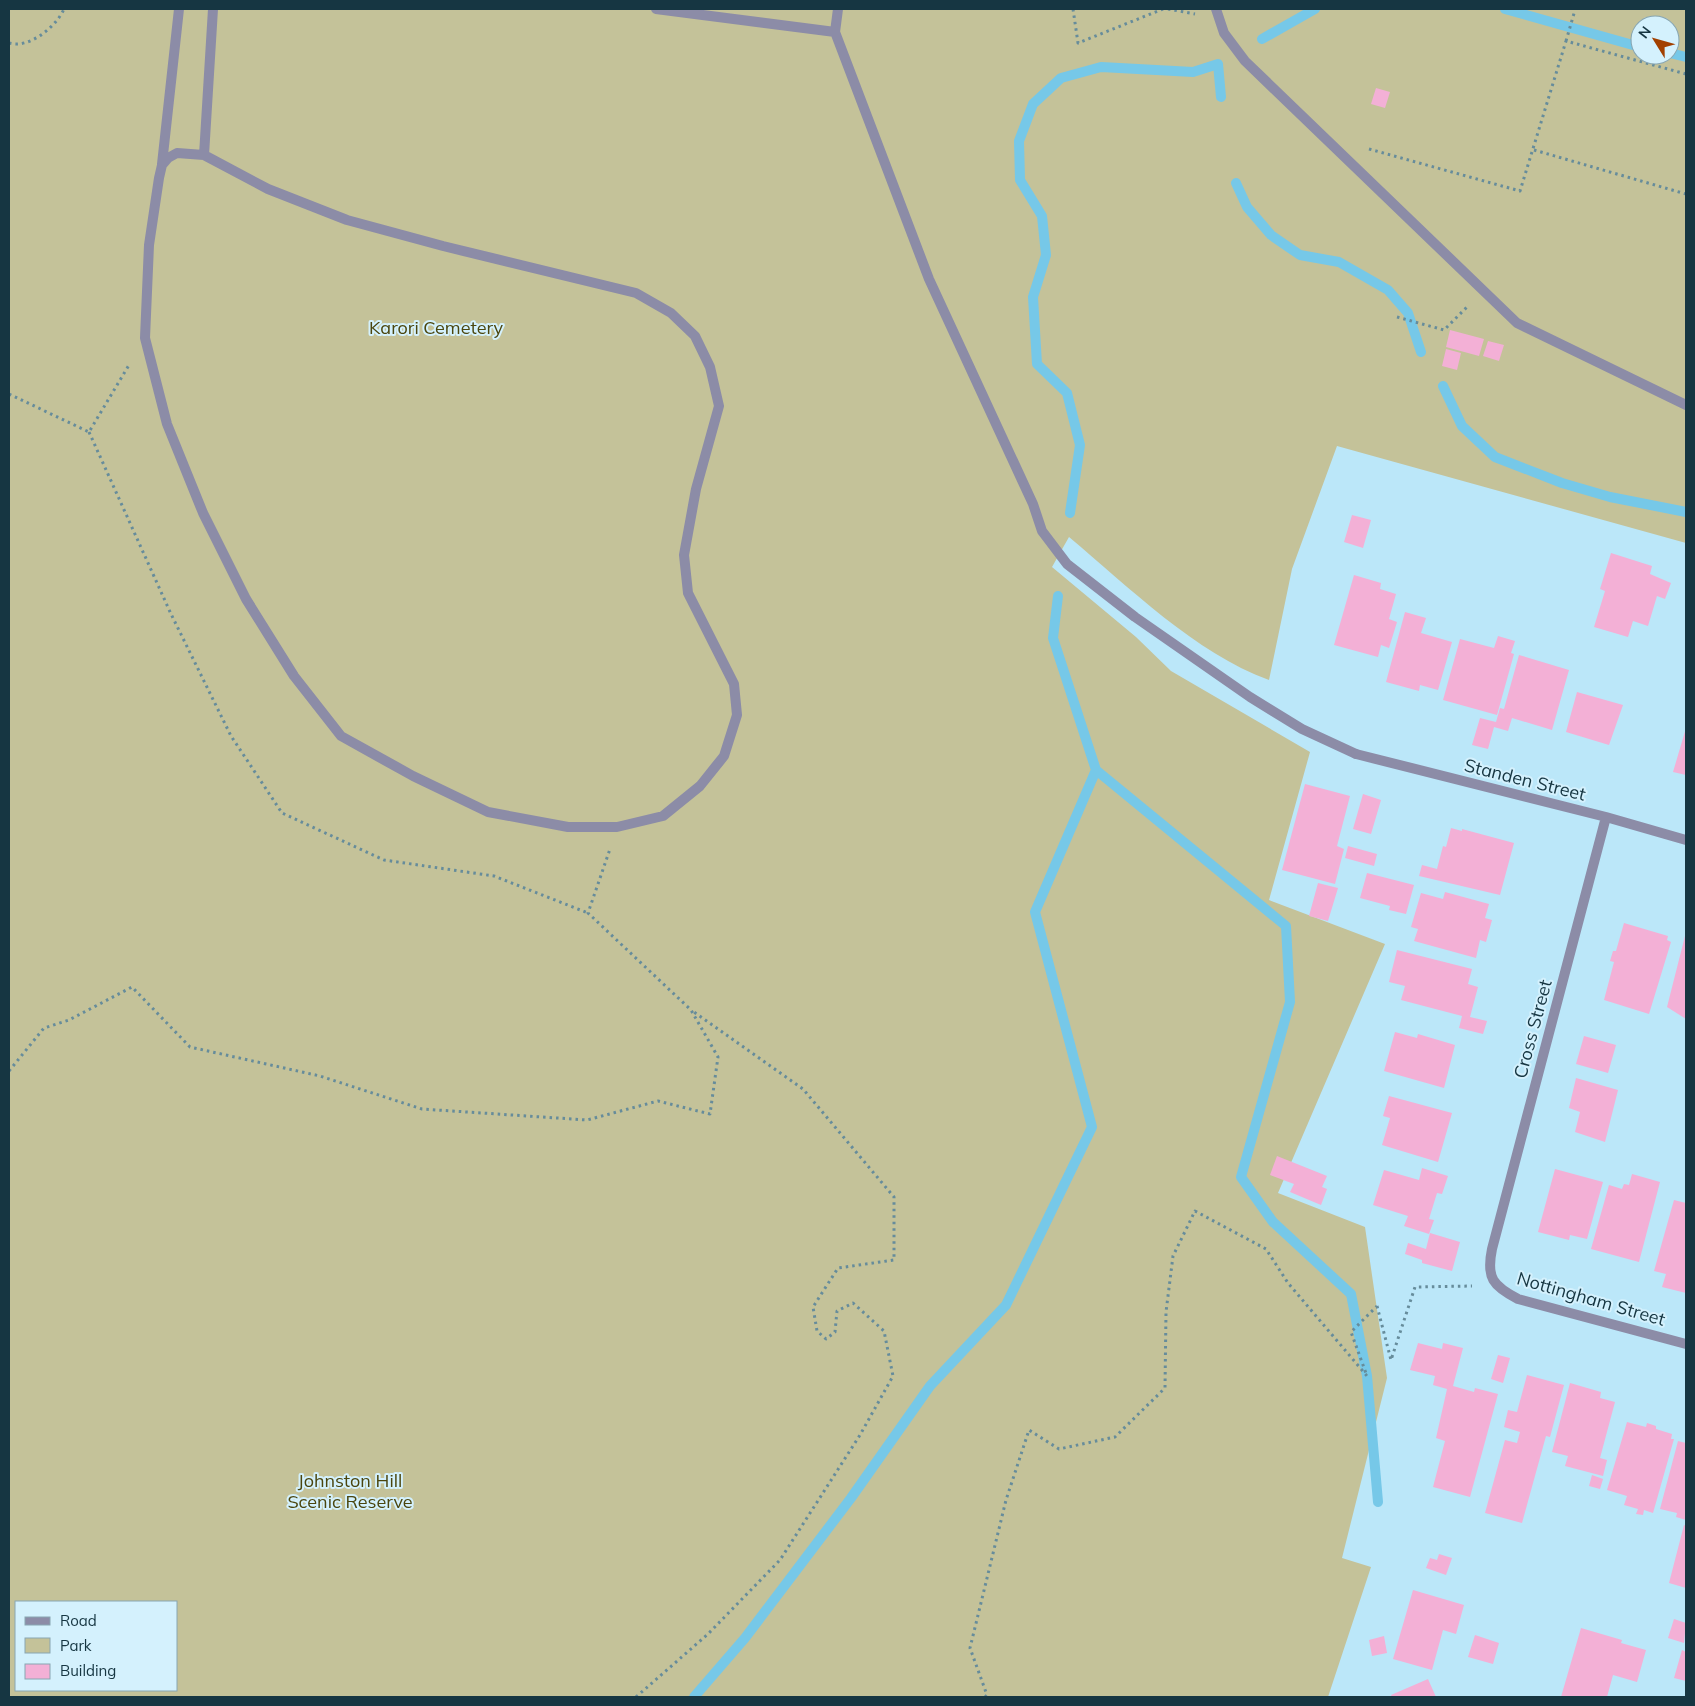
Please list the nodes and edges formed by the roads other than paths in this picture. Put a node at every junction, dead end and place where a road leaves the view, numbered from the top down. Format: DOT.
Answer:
graph roads {
  1 [pos="179,9"];
  2 [pos="213,9"];
  3 [pos="656,9"];
  4 [pos="838,9"];
  5 [pos="1216,9"];
  6 [pos="835,32"];
  7 [pos="204,155"];
  8 [pos="162,166"];
  9 [pos="1686,405"];
  10 [pos="1606,817"];
  11 [pos="1686,840"];
  12 [pos="1492,1249"];
  13 [pos="1686,1344"];
  1 -- 8 [label="street"];
  2 -- 7 [label="street"];
  3 -- 6 [label="street"];
  4 -- 6 [label="street"];
  5 -- 9 [label="street"];
  6 -- 10 [label="street, Standen Street"];
  7 -- 8 [label="street"];
  7 -- 8 [label="street"];
  10 -- 11 [label="street, Standen Street"];
  10 -- 12 [label="street, Cross Street"];
  12 -- 13 [label="street, Nottingham Street"];
}
